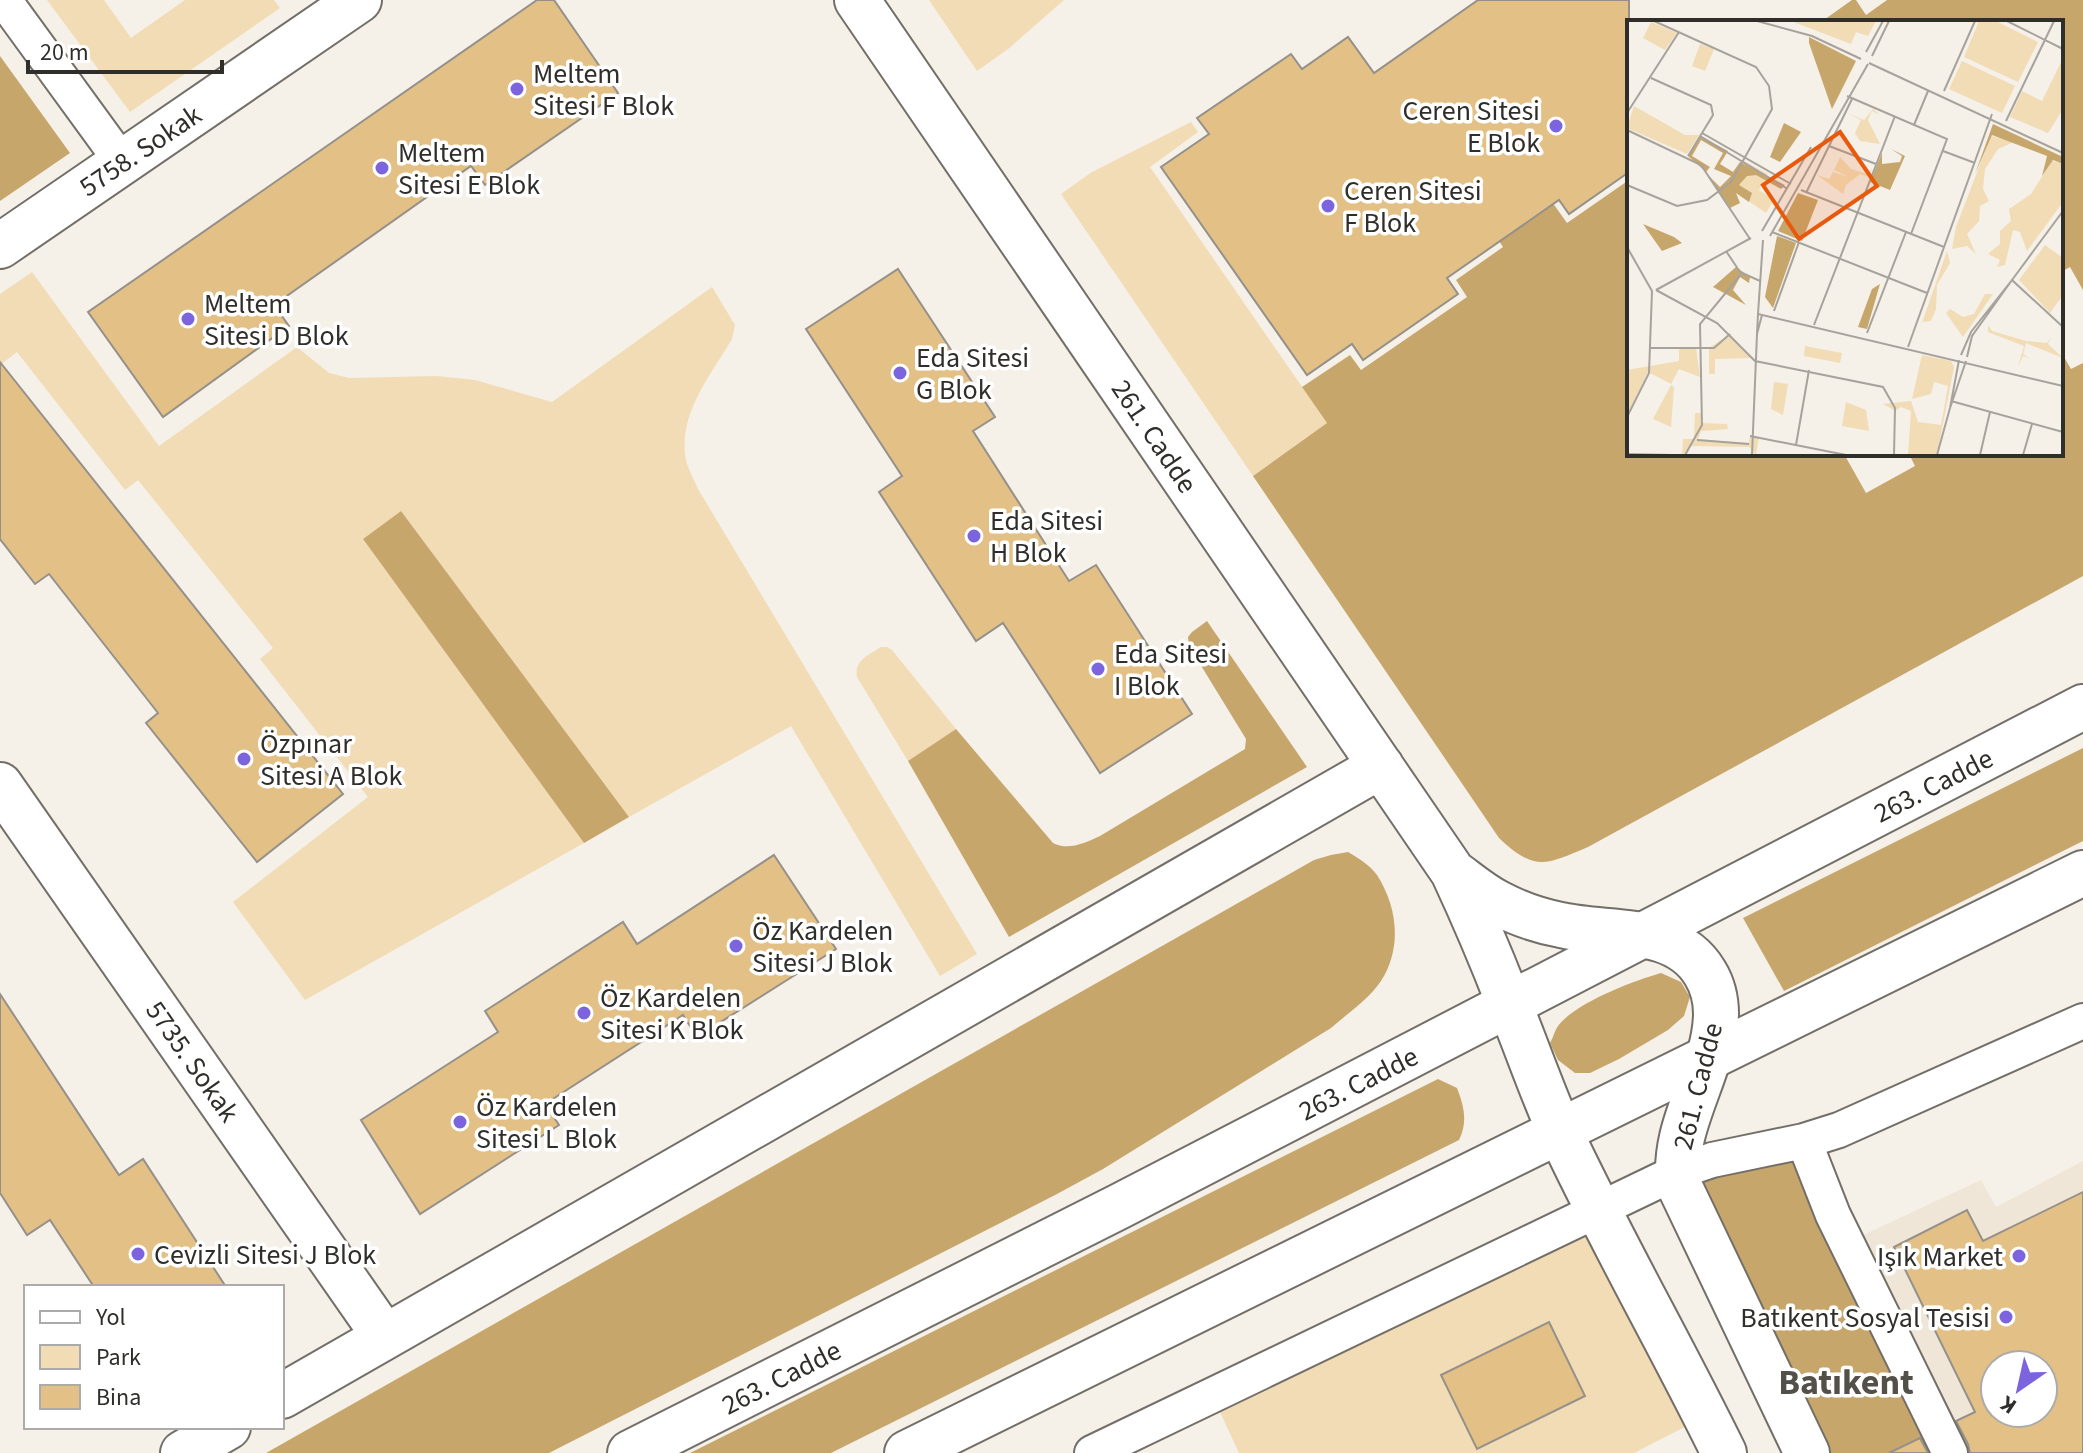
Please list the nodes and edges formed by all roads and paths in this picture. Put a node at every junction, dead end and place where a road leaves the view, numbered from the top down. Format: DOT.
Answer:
graph roads {
  1 [pos="4,0"];
  2 [pos="359,0"];
  3 [pos="857,0"];
  4 [pos="122,162"];
  5 [pos="0,246"];
  6 [pos="2083,707"];
  7 [pos="1381,766"];
  8 [pos="0,785"];
  9 [pos="1453,872"];
  10 [pos="2083,873"];
  11 [pos="1644,935"];
  12 [pos="1510,1004"];
  13 [pos="2083,1021"];
  14 [pos="1709,1056"];
  15 [pos="1560,1130"];
  16 [pos="1804,1141"];
  17 [pos="1677,1172"];
  18 [pos="1598,1211"];
  19 [pos="385,1337"];
  20 [pos="284,1395"];
  21 [pos="225,1429"];
  22 [pos="183,1453"];
  23 [pos="630,1453"];
  24 [pos="907,1453"];
  25 [pos="1092,1453"];
  26 [pos="1724,1453"];
  27 [pos="1807,1453"];
  28 [pos="1950,1453"];
  1 -- 4 [label="lane"];
  2 -- 4 [label="street, 5758. Sokak"];
  3 -- 7 [label="street, 261. Cadde"];
  4 -- 5 [label="street, 5758. Sokak"];
  6 -- 11 [label="street, 263. Cadde"];
  7 -- 9 [label="street, 261. Cadde"];
  7 -- 19 [label="street"];
  8 -- 19 [label="street, 5735. Sokak"];
  9 -- 11 [label="street, 261. Cadde"];
  9 -- 12 [label="street, 261. Cadde"];
  10 -- 14 [label="street"];
  11 -- 12 [label="street, 263. Cadde"];
  11 -- 14 [label="street, 261. Cadde"];
  12 -- 15 [label="street, 261. Cadde"];
  12 -- 23 [label="street, 263. Cadde"];
  13 -- 16 [label="lane"];
  14 -- 15 [label="street"];
  14 -- 17 [label="street, 261. Cadde"];
  15 -- 18 [label="street, 261. Cadde"];
  15 -- 24 [label="street"];
  16 -- 17 [label="lane"];
  16 -- 28 [label="lane"];
  17 -- 18 [label="lane"];
  17 -- 27 [label="street, 261. Cadde"];
  18 -- 25 [label="lane"];
  18 -- 26 [label="street, 261. Cadde"];
  19 -- 20 [label="street"];
  21 -- 22 [label="street"];
}
